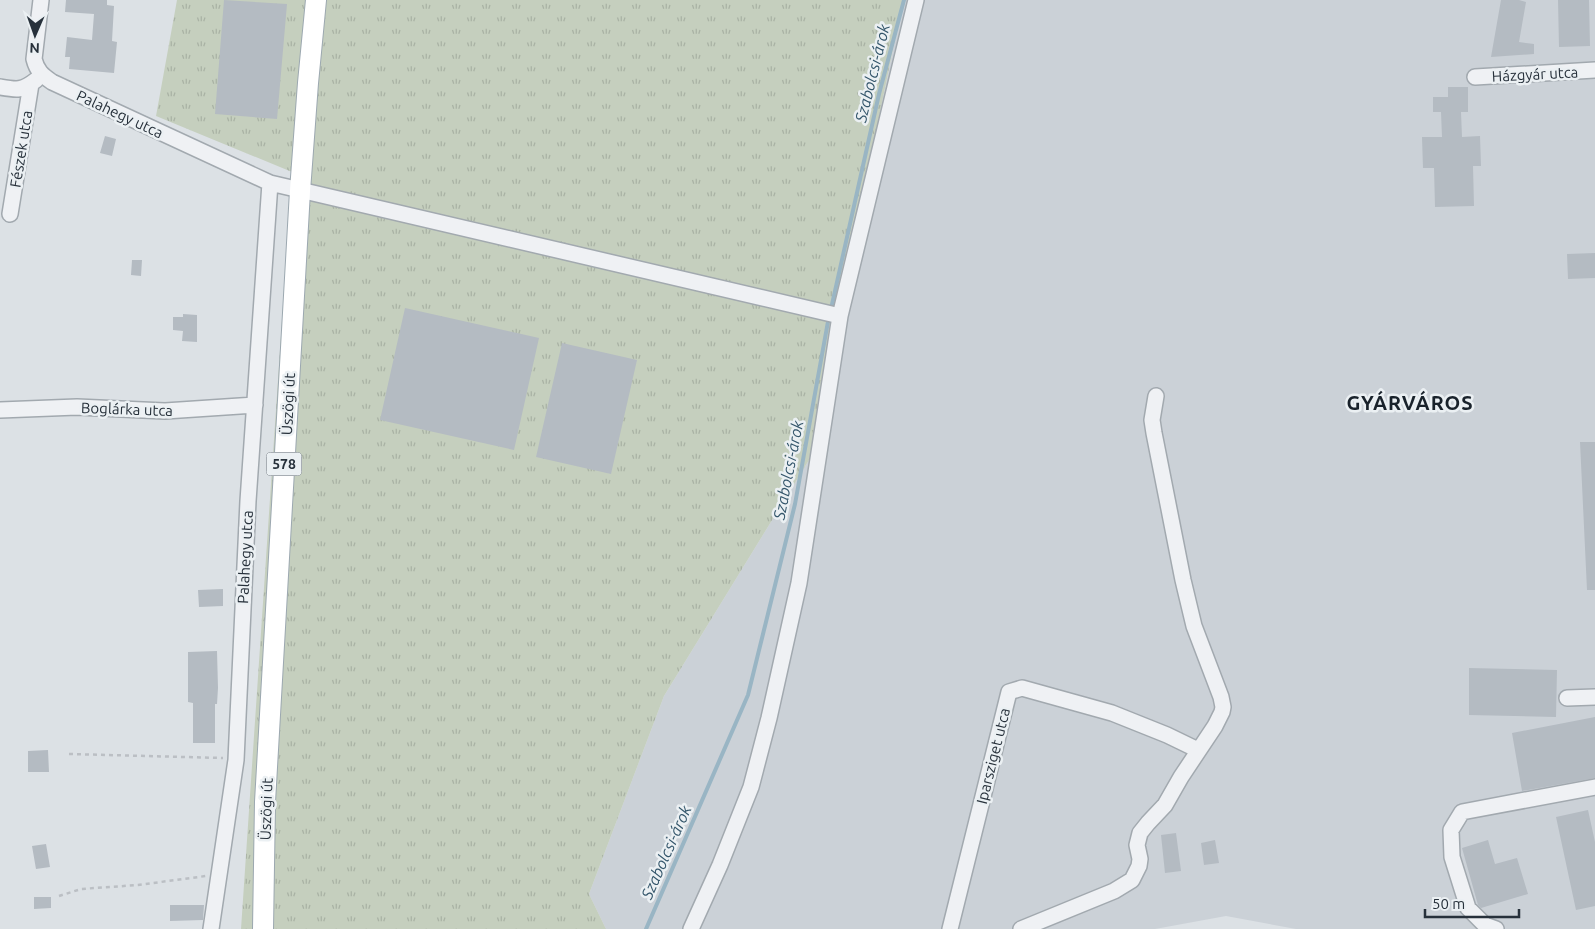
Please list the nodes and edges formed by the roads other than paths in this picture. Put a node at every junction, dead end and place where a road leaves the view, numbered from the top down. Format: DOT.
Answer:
graph roads {
  1 [pos="41,0"];
  2 [pos="316,0"];
  3 [pos="916,0"];
  4 [pos="1595,70"];
  5 [pos="1475,77"];
  6 [pos="37,80"];
  7 [pos="0,86"];
  8 [pos="270,183"];
  9 [pos="300,191"];
  10 [pos="10,214"];
  11 [pos="833,314"];
  12 [pos="1156,396"];
  13 [pos="255,405"];
  14 [pos="0,410"];
  15 [pos="1595,697"];
  16 [pos="1568,698"];
  17 [pos="1198,750"];
  18 [pos="1595,787"];
  19 [pos="211,929"];
  20 [pos="263,929"];
  21 [pos="691,929"];
  22 [pos="950,929"];
  23 [pos="1021,929"];
  24 [pos="1496,929"];
  1 -- 6 [label="street"];
  2 -- 9 [label="main road, Üszögi út / 578"];
  3 -- 11 [label="street"];
  4 -- 5 [label="street, Házgyár utca"];
  6 -- 7 [label="street"];
  6 -- 8 [label="street, Palahegy utca"];
  6 -- 10 [label="street, Fészek utca"];
  8 -- 9 [label="street, Palahegy utca"];
  8 -- 13 [label="street, Palahegy utca"];
  9 -- 11 [label="street, Palahegy utca"];
  9 -- 20 [label="main road, Üszögi út / 578"];
  11 -- 21 [label="street"];
  12 -- 17 [label="street"];
  13 -- 14 [label="street, Boglárka utca"];
  13 -- 19 [label="street, Palahegy utca"];
  15 -- 16 [label="street"];
  17 -- 22 [label="street, Iparsziget utca"];
  17 -- 23 [label="street"];
  18 -- 24 [label="street"];
}
